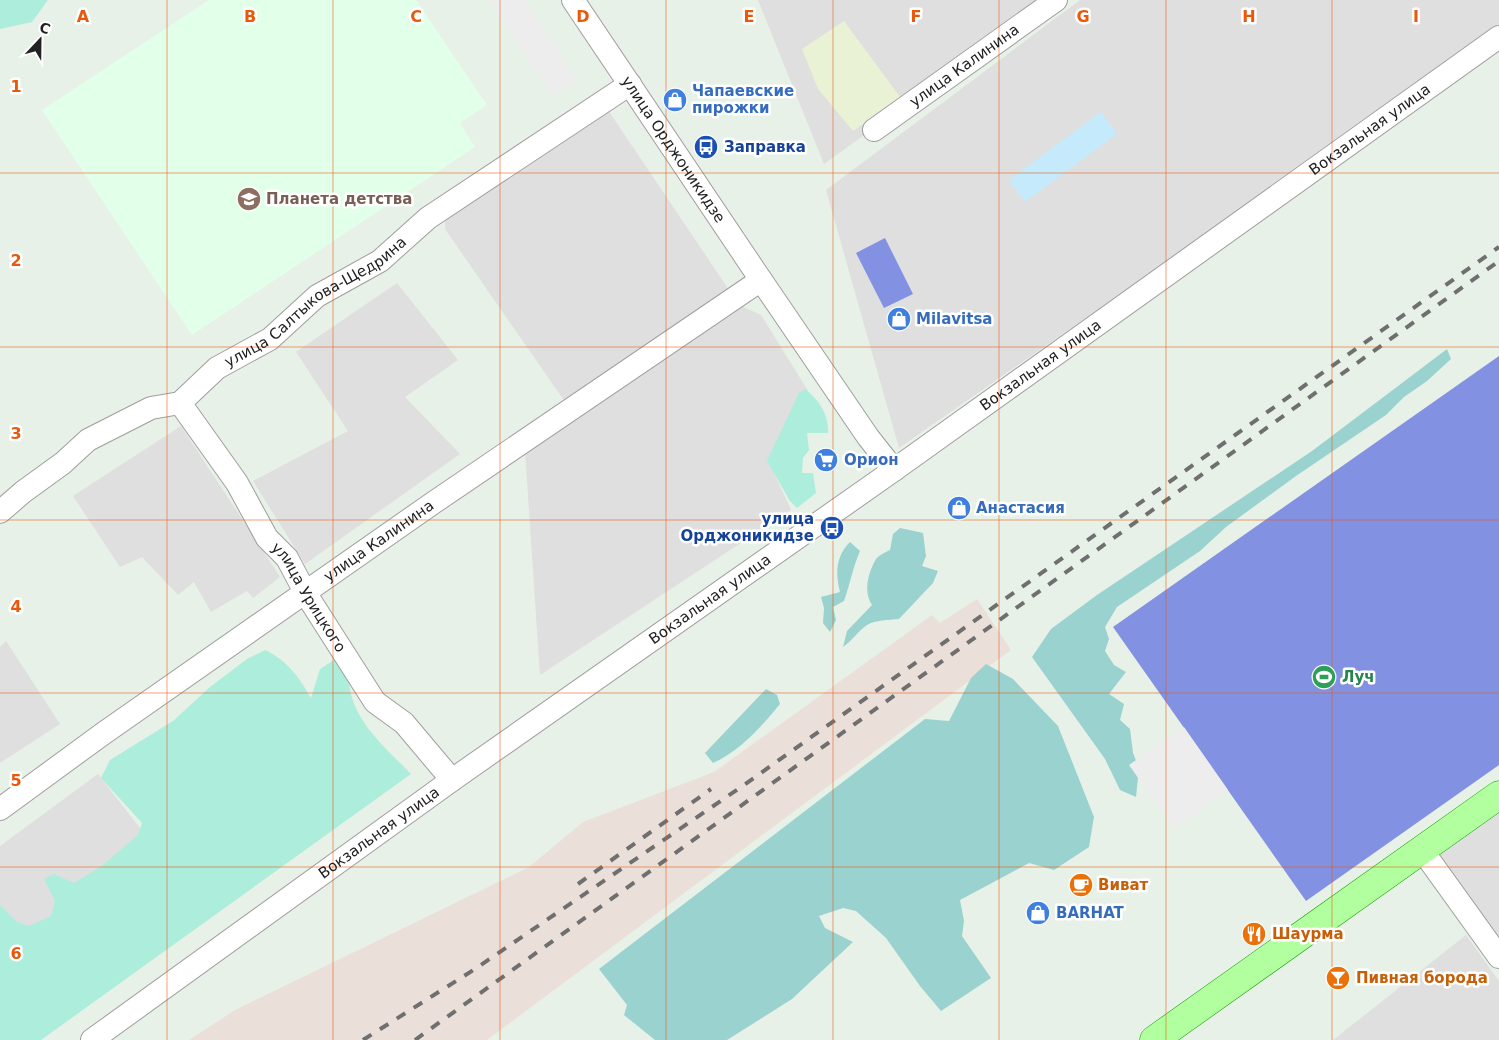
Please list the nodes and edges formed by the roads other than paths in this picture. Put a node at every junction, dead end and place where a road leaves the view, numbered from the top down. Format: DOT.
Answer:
graph roads {
  1 [pos="573,0"];
  2 [pos="1056,0"];
  3 [pos="1499,37"];
  4 [pos="630,84"];
  5 [pos="874,130"];
  6 [pos="761,280"];
  7 [pos="180,403"];
  8 [pos="894,470"];
  9 [pos="0,512"];
  10 [pos="306,594"];
  11 [pos="452,780"];
  12 [pos="1499,795"];
  13 [pos="0,809"];
  14 [pos="1422,850"];
  15 [pos="1499,957"];
  16 [pos="92,1040"];
  17 [pos="1154,1040"];
  1 -- 4 [label="street, улица Орджоникидзе"];
  2 -- 5 [label="street, улица Калинина"];
  3 -- 8 [label="street, Вокзальная улица"];
  4 -- 6 [label="street, улица Орджоникидзе"];
  4 -- 7 [label="street, улица Салтыкова-Щедрина"];
  6 -- 8 [label="street, улица Орджоникидзе"];
  6 -- 10 [label="street, улица Калинина"];
  7 -- 9 [label="street"];
  7 -- 10 [label="street, улица Урицкого"];
  8 -- 11 [label="street, Вокзальная улица"];
  10 -- 11 [label="street, улица Урицкого"];
  10 -- 13 [label="street, улица Калинина"];
  11 -- 16 [label="street, Вокзальная улица"];
  12 -- 14 [label="main road"];
  14 -- 15 [label="street"];
  14 -- 17 [label="main road"];
}
